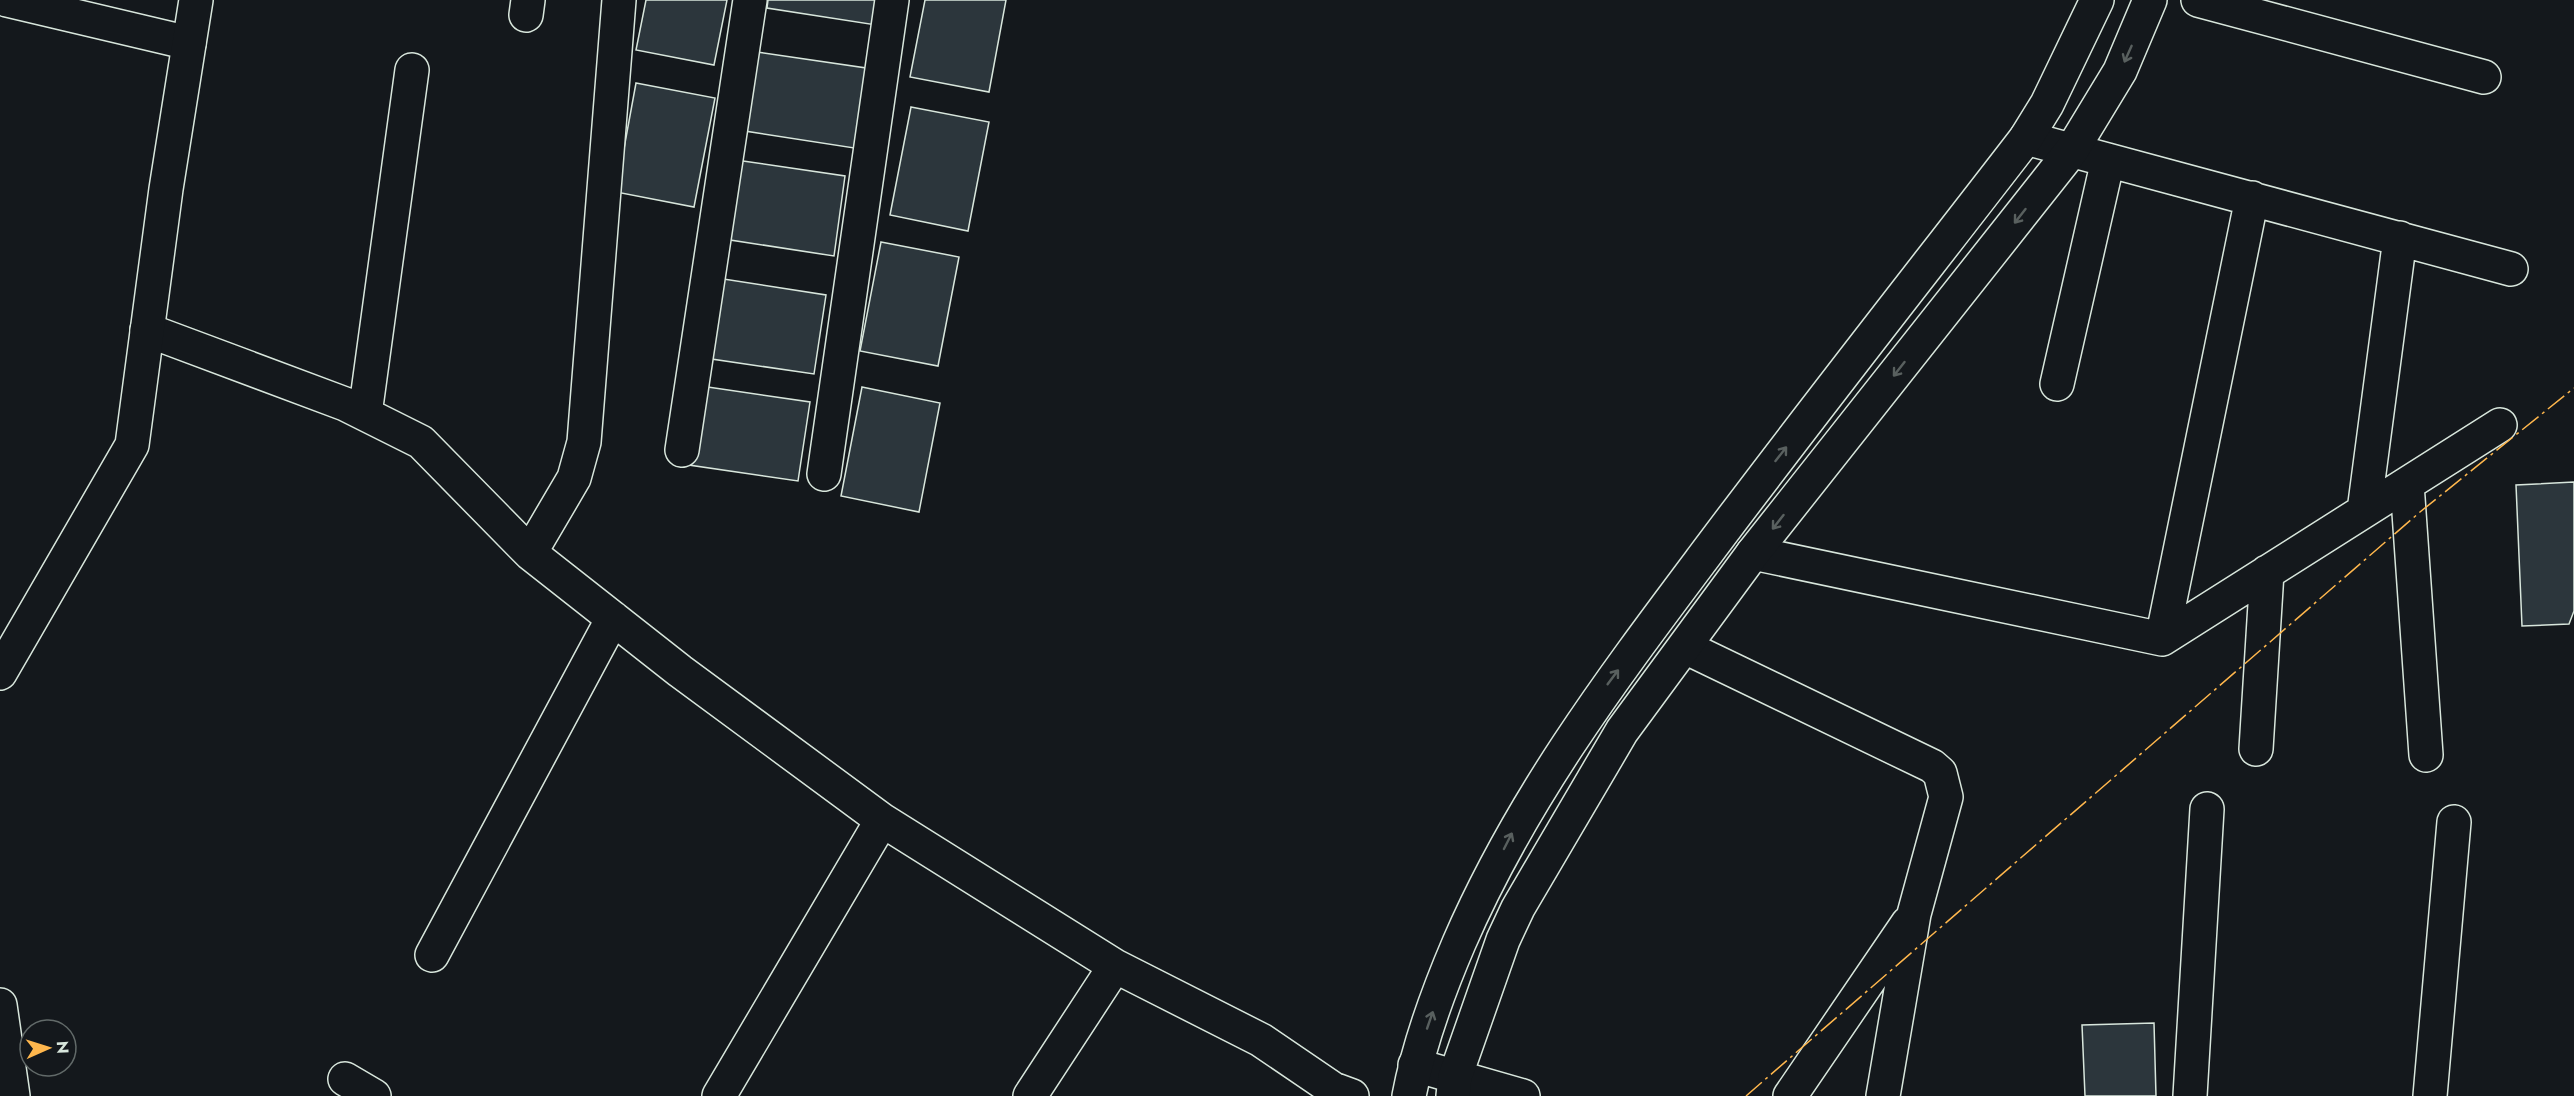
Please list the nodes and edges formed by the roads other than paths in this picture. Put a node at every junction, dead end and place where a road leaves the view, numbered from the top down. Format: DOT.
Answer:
graph roads {
  1 [pos="7,0"];
  2 [pos="196,0"];
  3 [pos="619,0"];
  4 [pos="750,0"];
  5 [pos="892,0"];
  6 [pos="2097,0"];
  7 [pos="2150,0"];
  8 [pos="2198,0"];
  9 [pos="189,43"];
  10 [pos="412,70"];
  11 [pos="2484,77"];
  12 [pos="2026,138"];
  13 [pos="2072,150"];
  14 [pos="2108,160"];
  15 [pos="2252,198"];
  16 [pos="2400,238"];
  17 [pos="2511,269"];
  18 [pos="147,330"];
  19 [pos="2057,384"];
  20 [pos="365,414"];
  21 [pos="2500,425"];
  22 [pos="682,450"];
  23 [pos="824,474"];
  24 [pos="2407,484"];
  25 [pos="2364,511"];
  26 [pos="531,552"];
  27 [pos="1754,553"];
  28 [pos="2267,573"];
  29 [pos="613,618"];
  30 [pos="2162,639"];
  31 [pos="10,640"];
  32 [pos="1685,647"];
  33 [pos="0,673"];
  34 [pos="2256,749"];
  35 [pos="2426,755"];
  36 [pos="2208,809"];
  37 [pos="882,820"];
  38 [pos="2454,822"];
  39 [pos="1914,914"];
  40 [pos="432,955"];
  41 [pos="1115,966"];
  42 [pos="0,1005"];
  43 [pos="345,1079"];
  44 [pos="1412,1080"];
  45 [pos="1454,1086"];
  46 [pos="1338,1094"];
  47 [pos="13,1096"];
  48 [pos="374,1096"];
  49 [pos="719,1096"];
  50 [pos="1030,1096"];
  51 [pos="1523,1096"];
  52 [pos="1790,1096"];
  53 [pos="1883,1096"];
  54 [pos="2190,1096"];
  55 [pos="2430,1096"];
  1 -- 9 [label="street"];
  2 -- 9 [label="street"];
  3 -- 26 [label="street"];
  4 -- 22 [label="street"];
  5 -- 23 [label="street"];
  6 -- 12 [label="street"];
  7 -- 13 [label="street, one-way"];
  8 -- 11 [label="street"];
  9 -- 18 [label="street"];
  10 -- 20 [label="street"];
  12 -- 13 [label="street"];
  44 -- 12 [label="street, one-way"];
  13 -- 14 [label="street"];
  13 -- 27 [label="street, one-way"];
  14 -- 15 [label="street"];
  14 -- 19 [label="street"];
  15 -- 16 [label="street"];
  15 -- 30 [label="street"];
  16 -- 17 [label="street"];
  16 -- 25 [label="street"];
  18 -- 20 [label="street"];
  18 -- 31 [label="street"];
  20 -- 26 [label="street"];
  21 -- 24 [label="street"];
  24 -- 25 [label="street"];
  24 -- 35 [label="street"];
  25 -- 28 [label="street"];
  26 -- 29 [label="street"];
  27 -- 30 [label="street"];
  27 -- 32 [label="street"];
  28 -- 30 [label="street"];
  28 -- 34 [label="street"];
  29 -- 37 [label="street"];
  29 -- 40 [label="street"];
  31 -- 33 [label="street"];
  32 -- 39 [label="street"];
  32 -- 45 [label="street"];
  36 -- 54 [label="street"];
  37 -- 41 [label="street"];
  37 -- 49 [label="street"];
  38 -- 55 [label="street"];
  39 -- 52 [label="street"];
  39 -- 53 [label="street"];
  41 -- 46 [label="street"];
  41 -- 50 [label="street"];
  42 -- 47 [label="street"];
  43 -- 48 [label="street"];
  44 -- 45 [label="street"];
  45 -- 51 [label="street"];
}
